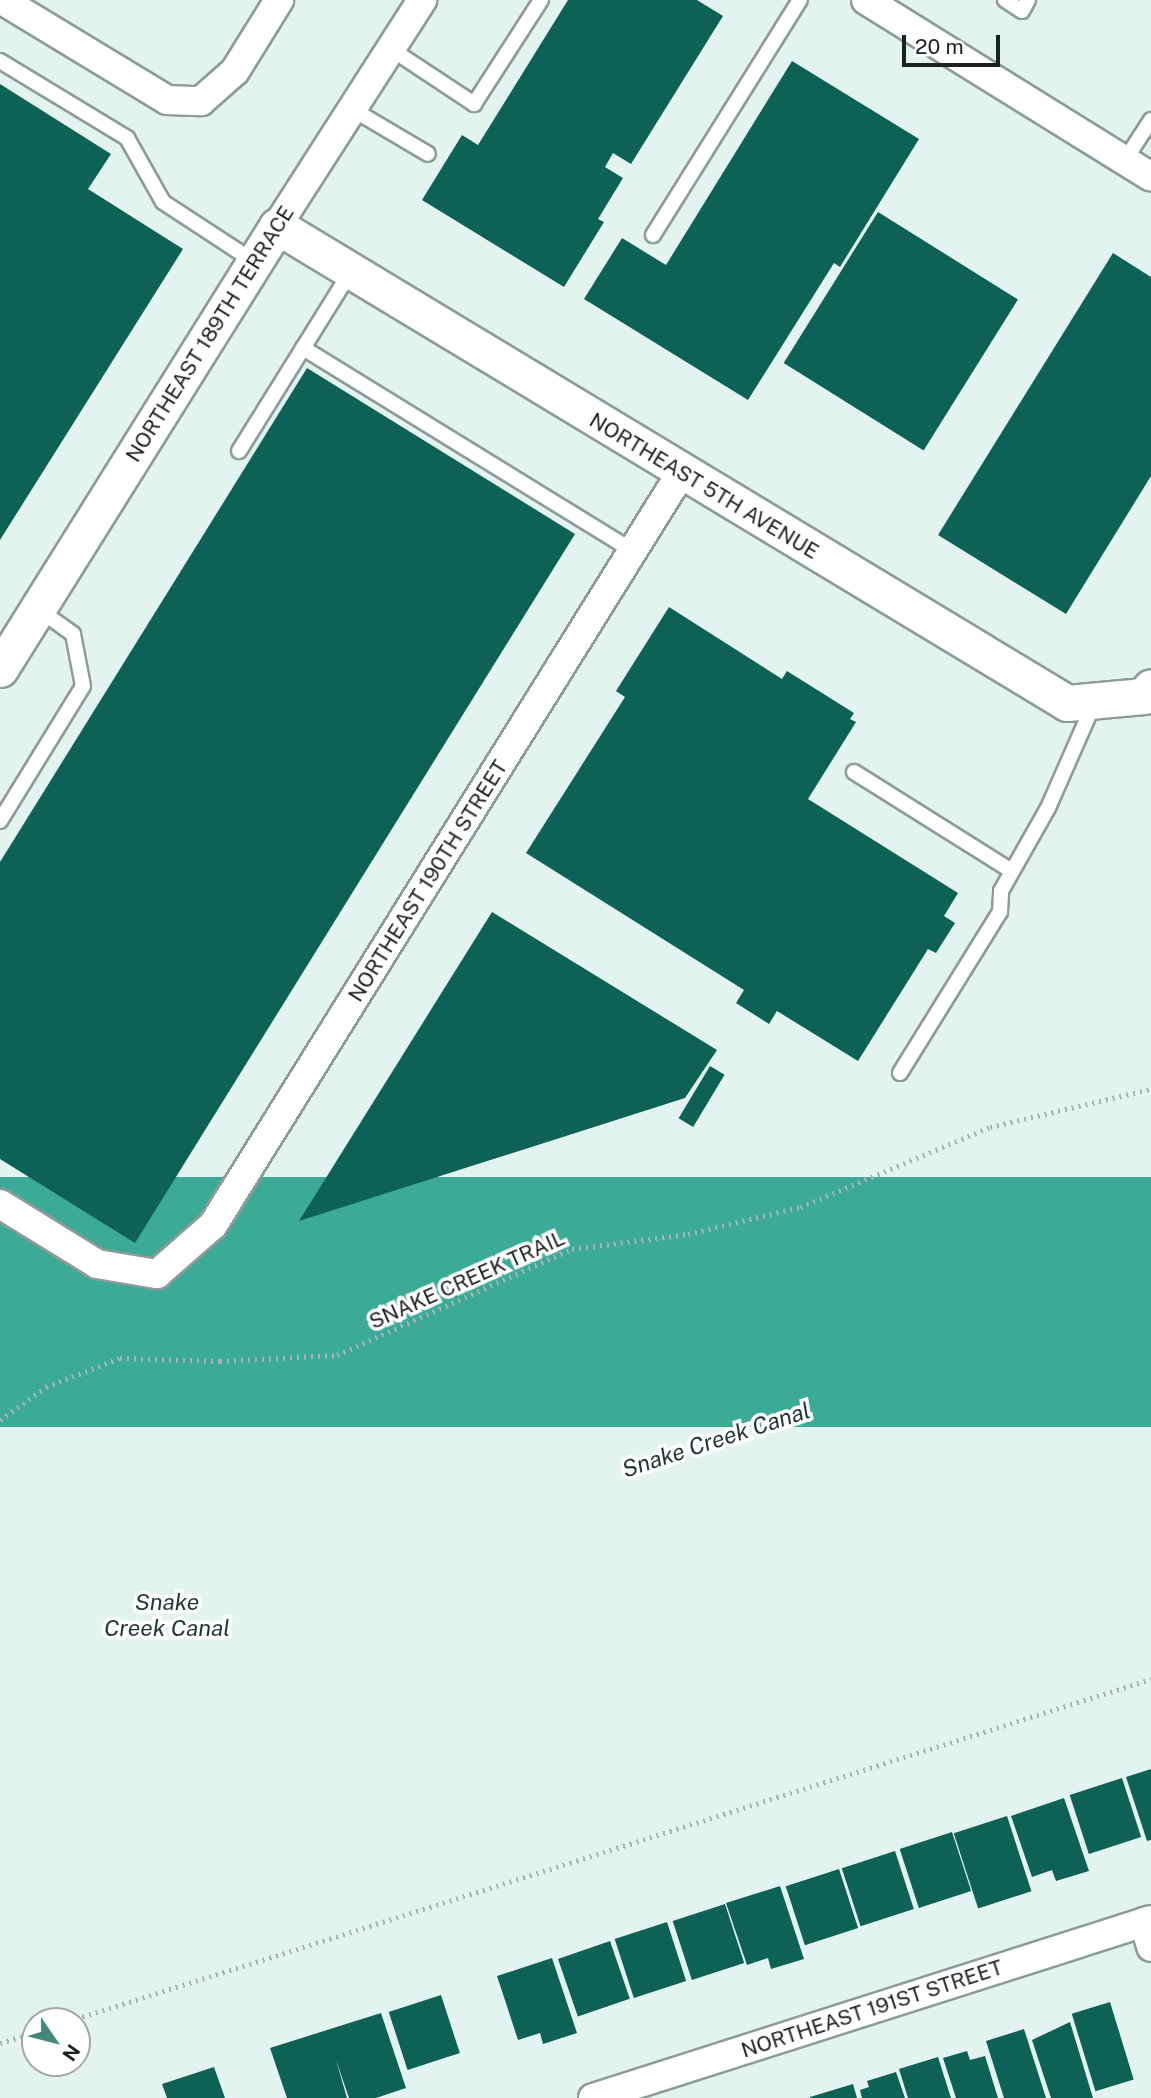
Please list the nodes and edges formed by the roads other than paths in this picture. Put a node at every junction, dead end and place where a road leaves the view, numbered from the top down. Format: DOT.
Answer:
graph roads {
  1 [pos="2,0"];
  2 [pos="279,0"];
  3 [pos="422,0"];
  4 [pos="541,0"];
  5 [pos="800,0"];
  6 [pos="866,0"];
  7 [pos="1005,0"];
  8 [pos="1028,0"];
  9 [pos="391,49"];
  10 [pos="0,61"];
  11 [pos="352,109"];
  12 [pos="1151,120"];
  13 [pos="428,154"];
  14 [pos="1125,160"];
  15 [pos="1151,177"];
  16 [pos="277,226"];
  17 [pos="653,235"];
  18 [pos="255,262"];
  19 [pos="351,271"];
  20 [pos="303,348"];
  21 [pos="239,451"];
  22 [pos="681,473"];
  23 [pos="633,551"];
  24 [pos="37,609"];
  25 [pos="0,669"];
  26 [pos="1148,692"];
  27 [pos="1095,700"];
  28 [pos="854,772"];
  29 [pos="0,821"];
  30 [pos="1012,871"];
  31 [pos="900,1073"];
  32 [pos="0,1204"];
  33 [pos="1149,1930"];
  34 [pos="593,2098"];
  1 -- 2 [label="street"];
  3 -- 9 [label="street, NORTHEAST 189TH TERRACE"];
  4 -- 9 [label="lane"];
  5 -- 17 [label="lane"];
  6 -- 14 [label="street"];
  7 -- 8 [label="lane"];
  9 -- 11 [label="street, NORTHEAST 189TH TERRACE"];
  10 -- 18 [label="lane"];
  11 -- 13 [label="lane"];
  11 -- 16 [label="street, NORTHEAST 189TH TERRACE"];
  12 -- 14 [label="lane"];
  14 -- 15 [label="street"];
  16 -- 18 [label="street, NORTHEAST 189TH TERRACE"];
  16 -- 19 [label="street, NORTHEAST 5TH AVENUE"];
  18 -- 24 [label="street, NORTHEAST 189TH TERRACE"];
  19 -- 20 [label="lane"];
  19 -- 22 [label="street, NORTHEAST 5TH AVENUE"];
  20 -- 21 [label="lane"];
  20 -- 23 [label="lane"];
  22 -- 23 [label="street, NORTHEAST 190TH STREET"];
  22 -- 27 [label="street, NORTHEAST 5TH AVENUE"];
  23 -- 32 [label="street, NORTHEAST 190TH STREET"];
  24 -- 25 [label="street, NORTHEAST 189TH TERRACE"];
  24 -- 29 [label="lane"];
  26 -- 27 [label="street, NORTHEAST 5TH AVENUE"];
  27 -- 30 [label="lane"];
  28 -- 30 [label="lane"];
  30 -- 31 [label="lane"];
  33 -- 34 [label="street, NORTHEAST 191ST STREET"];
}
